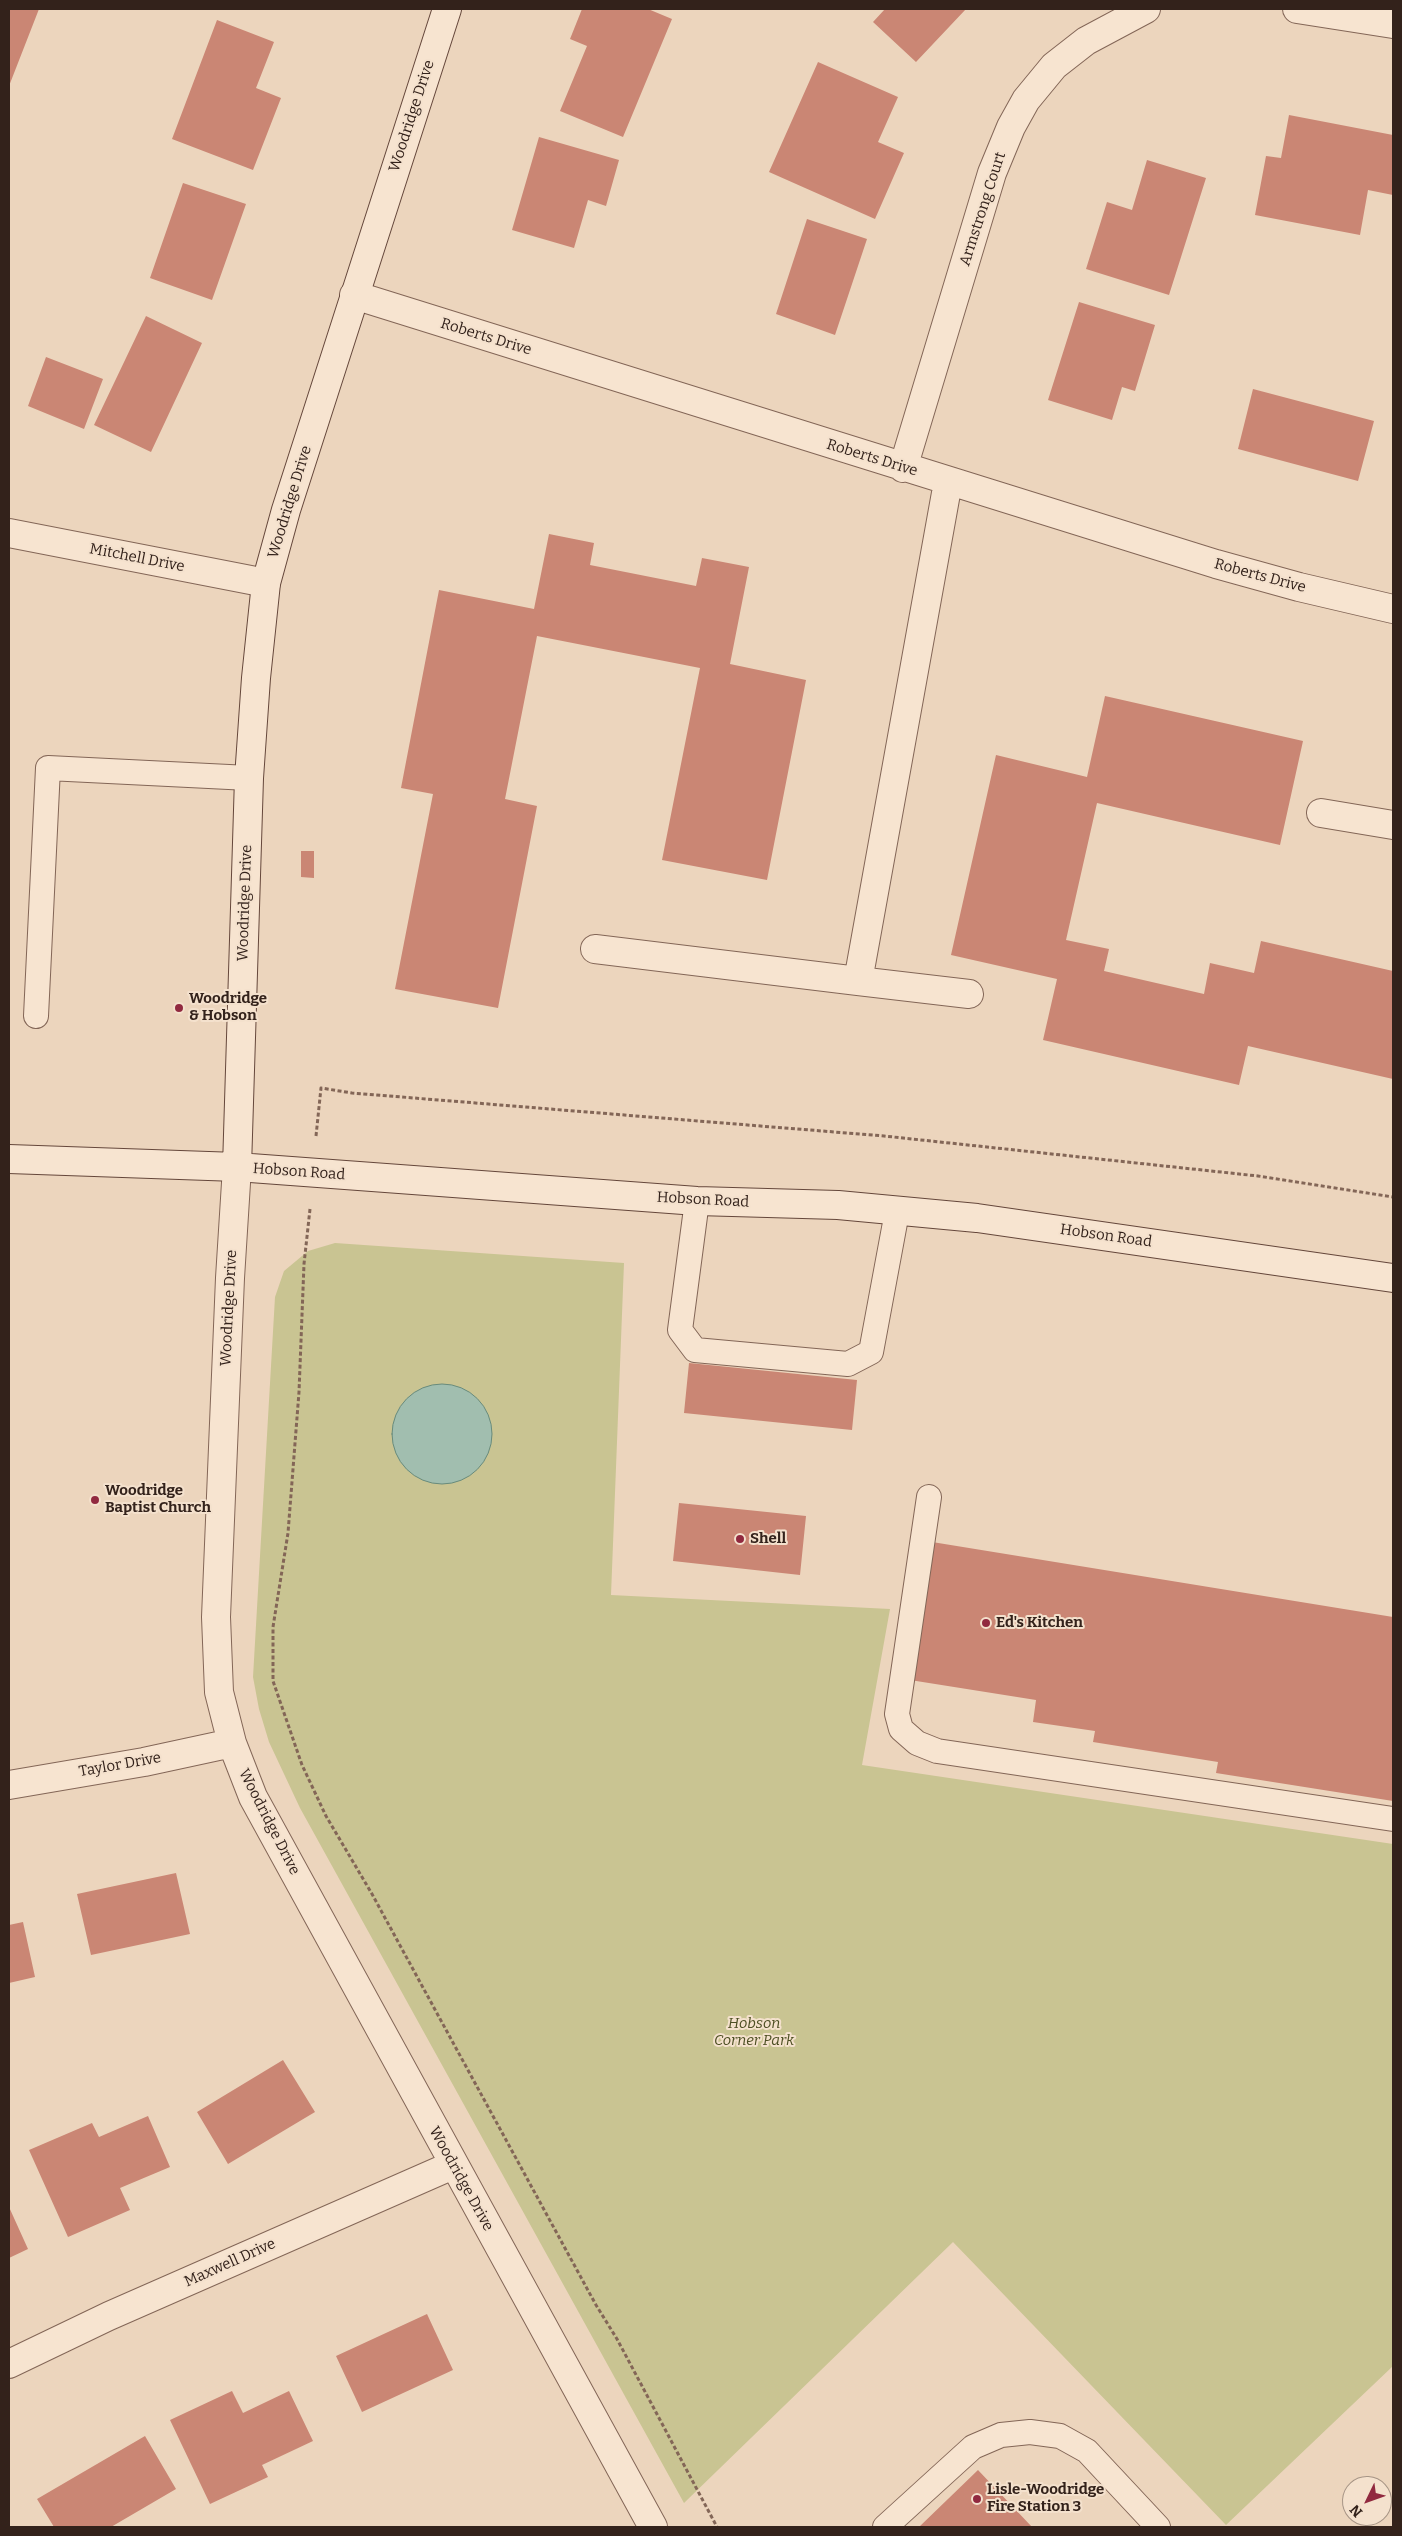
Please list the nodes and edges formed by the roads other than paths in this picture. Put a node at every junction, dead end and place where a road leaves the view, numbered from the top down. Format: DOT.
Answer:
graph roads {
  1 [pos="447,9"];
  2 [pos="1146,9"];
  3 [pos="1297,9"];
  4 [pos="1393,24"];
  5 [pos="354,295"];
  6 [pos="903,468"];
  7 [pos="948,482"];
  8 [pos="9,533"];
  9 [pos="266,583"];
  10 [pos="1393,609"];
  11 [pos="249,778"];
  12 [pos="1320,813"];
  13 [pos="1393,825"];
  14 [pos="594,949"];
  15 [pos="858,981"];
  16 [pos="969,994"];
  17 [pos="36,1016"];
  18 [pos="9,1159"];
  19 [pos="237,1167"];
  20 [pos="696,1202"];
  21 [pos="896,1212"];
  22 [pos="1393,1278"];
  23 [pos="929,1496"];
  24 [pos="232,1743"];
  25 [pos="9,1784"];
  26 [pos="1393,1820"];
  27 [pos="453,2164"];
  28 [pos="9,2364"];
  29 [pos="653,2527"];
  30 [pos="885,2527"];
  31 [pos="1158,2527"];
  1 -- 5 [label="street, Woodridge Drive"];
  2 -- 6 [label="street, Armstrong Court"];
  3 -- 4 [label="street"];
  5 -- 6 [label="street, Roberts Drive"];
  5 -- 9 [label="street, Woodridge Drive"];
  6 -- 7 [label="street, Roberts Drive"];
  7 -- 10 [label="street, Roberts Drive"];
  7 -- 15 [label="street"];
  8 -- 9 [label="street, Mitchell Drive"];
  9 -- 11 [label="street, Woodridge Drive"];
  11 -- 17 [label="lane"];
  11 -- 19 [label="street, Woodridge Drive"];
  12 -- 13 [label="street"];
  14 -- 15 [label="street"];
  15 -- 16 [label="street"];
  18 -- 19 [label="street, Hobson Road"];
  19 -- 20 [label="street, Hobson Road"];
  19 -- 24 [label="street, Woodridge Drive"];
  20 -- 21 [label="street, Hobson Road"];
  20 -- 21 [label="lane"];
  21 -- 22 [label="street, Hobson Road"];
  23 -- 26 [label="lane"];
  24 -- 25 [label="street, Taylor Drive"];
  24 -- 27 [label="street, Woodridge Drive"];
  27 -- 28 [label="street, Maxwell Drive"];
  27 -- 29 [label="street, Woodridge Drive"];
  30 -- 31 [label="lane"];
}
